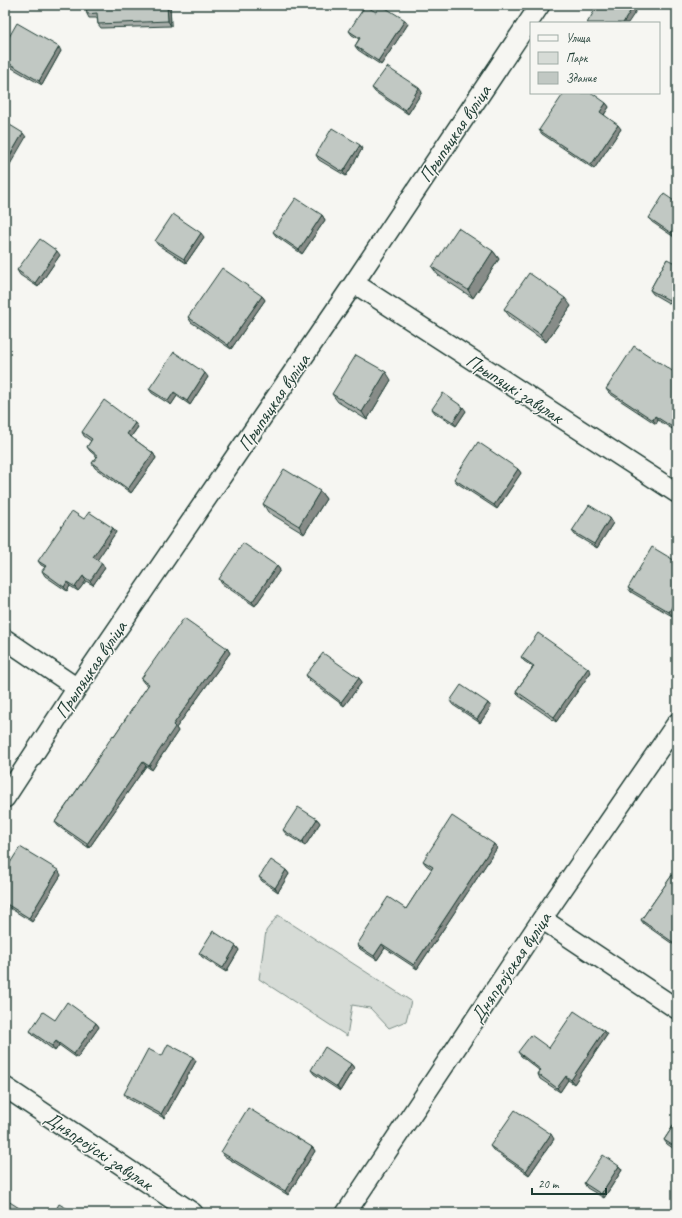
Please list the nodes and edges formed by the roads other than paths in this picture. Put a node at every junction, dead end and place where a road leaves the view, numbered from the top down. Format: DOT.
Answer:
graph roads {
  1 [pos="540,5"];
  2 [pos="354,283"];
  3 [pos="677,493"];
  4 [pos="5,639"];
  5 [pos="77,688"];
  6 [pos="677,724"];
  7 [pos="5,798"];
  8 [pos="542,919"];
  9 [pos="677,1010"];
  10 [pos="5,1087"];
  11 [pos="193,1213"];
  12 [pos="346,1213"];
  1 -- 2 [label="street, Прыпяцкая вуліца"];
  2 -- 3 [label="street, Прыпяцкі завулак"];
  2 -- 5 [label="street, Прыпяцкая вуліца"];
  4 -- 5 [label="street"];
  5 -- 7 [label="street, Прыпяцкая вуліца"];
  6 -- 8 [label="street, Дняпроўская вуліца"];
  8 -- 9 [label="street"];
  8 -- 12 [label="street, Дняпроўская вуліца"];
  10 -- 11 [label="street, Дняпроўскі завулак"];
}
